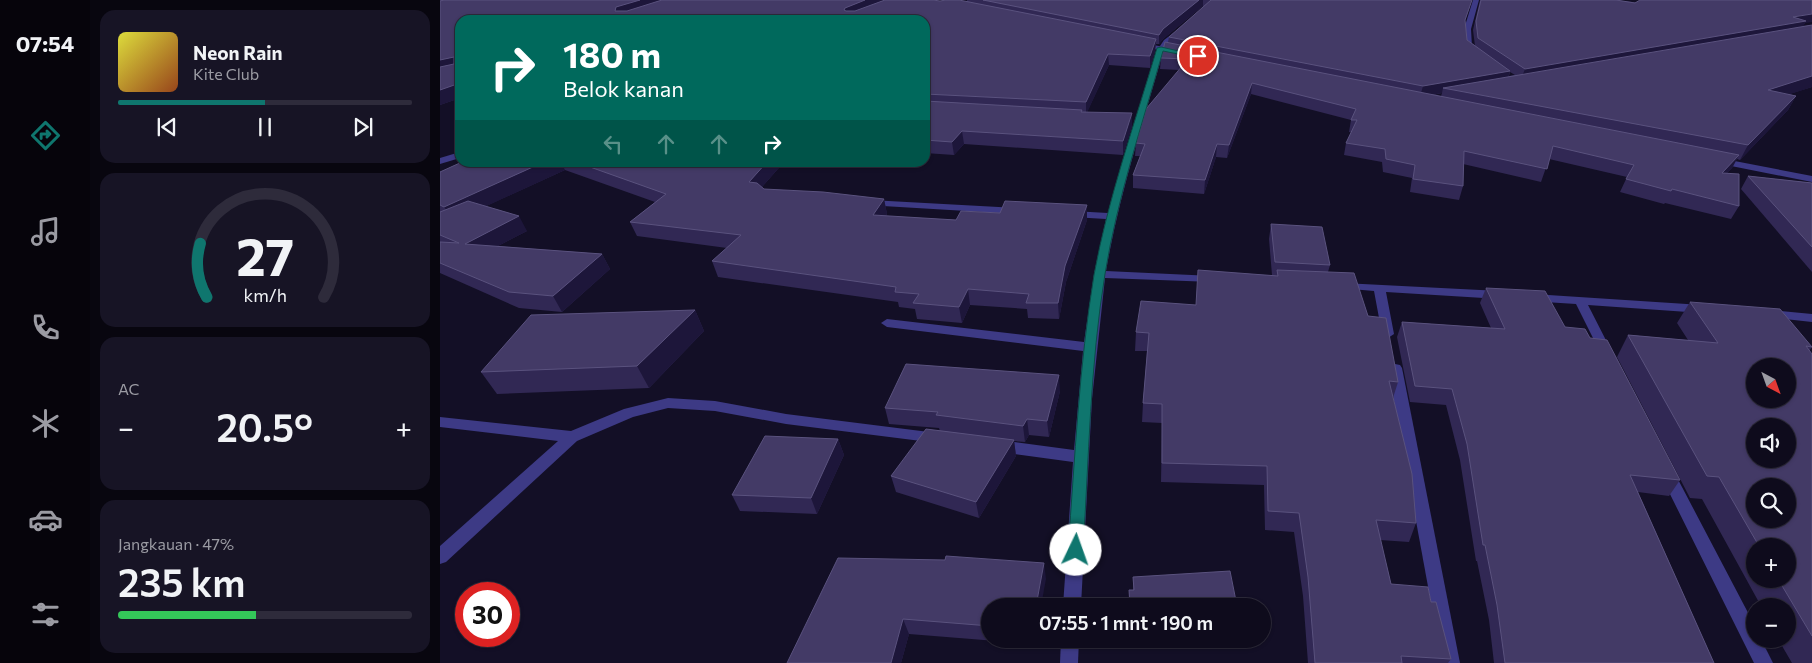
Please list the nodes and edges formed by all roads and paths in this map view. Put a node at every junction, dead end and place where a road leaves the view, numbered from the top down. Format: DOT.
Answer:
graph roads {
  1 [pos="1476,0"];
  2 [pos="1185,26"];
  3 [pos="1132,43"];
  4 [pos="1161,48"];
  5 [pos="1189,54"];
  6 [pos="1476,56"];
  7 [pos="455,156"];
  8 [pos="1707,158"];
  9 [pos="440,161"];
  10 [pos="1812,179"];
  11 [pos="857,202"];
  12 [pos="1024,212"];
  13 [pos="1063,214"];
  14 [pos="1112,216"];
  15 [pos="1100,274"];
  16 [pos="1230,280"];
  17 [pos="1330,285"];
  18 [pos="1379,287"];
  19 [pos="1580,301"];
  20 [pos="1717,310"];
  21 [pos="1756,313"];
  22 [pos="1776,314"];
  23 [pos="1812,318"];
  24 [pos="887,323"];
  25 [pos="1788,329"];
  26 [pos="1089,347"];
  27 [pos="1616,371"];
  28 [pos="440,422"];
  29 [pos="572,437"];
  30 [pos="948,439"];
  31 [pos="986,444"];
  32 [pos="1082,457"];
  33 [pos="1661,460"];
  34 [pos="440,558"];
  35 [pos="1073,598"];
  36 [pos="1070,648"];
  37 [pos="1069,663"];
  38 [pos="1451,663"];
  39 [pos="1764,663"];
  1 -- 6 [label="street"];
  2 -- 4 [label="street"];
  3 -- 4 [label="street"];
  4 -- 5 [label="street"];
  4 -- 14 [label="street"];
  7 -- 9 [label="street"];
  8 -- 10 [label="street"];
  11 -- 12 [label="street"];
  13 -- 14 [label="street"];
  14 -- 15 [label="street"];
  15 -- 16 [label="street"];
  15 -- 26 [label="street"];
  17 -- 18 [label="street"];
  18 -- 19 [label="street"];
  18 -- 38 [label="street"];
  19 -- 20 [label="street"];
  19 -- 27 [label="street"];
  21 -- 22 [label="street"];
  22 -- 23 [label="street"];
  22 -- 25 [label="street"];
  24 -- 26 [label="street"];
  26 -- 32 [label="street"];
  28 -- 29 [label="street"];
  29 -- 30 [label="street"];
  29 -- 34 [label="street"];
  31 -- 32 [label="street"];
  32 -- 35 [label="street"];
  33 -- 39 [label="street"];
  36 -- 37 [label="street"];
}
